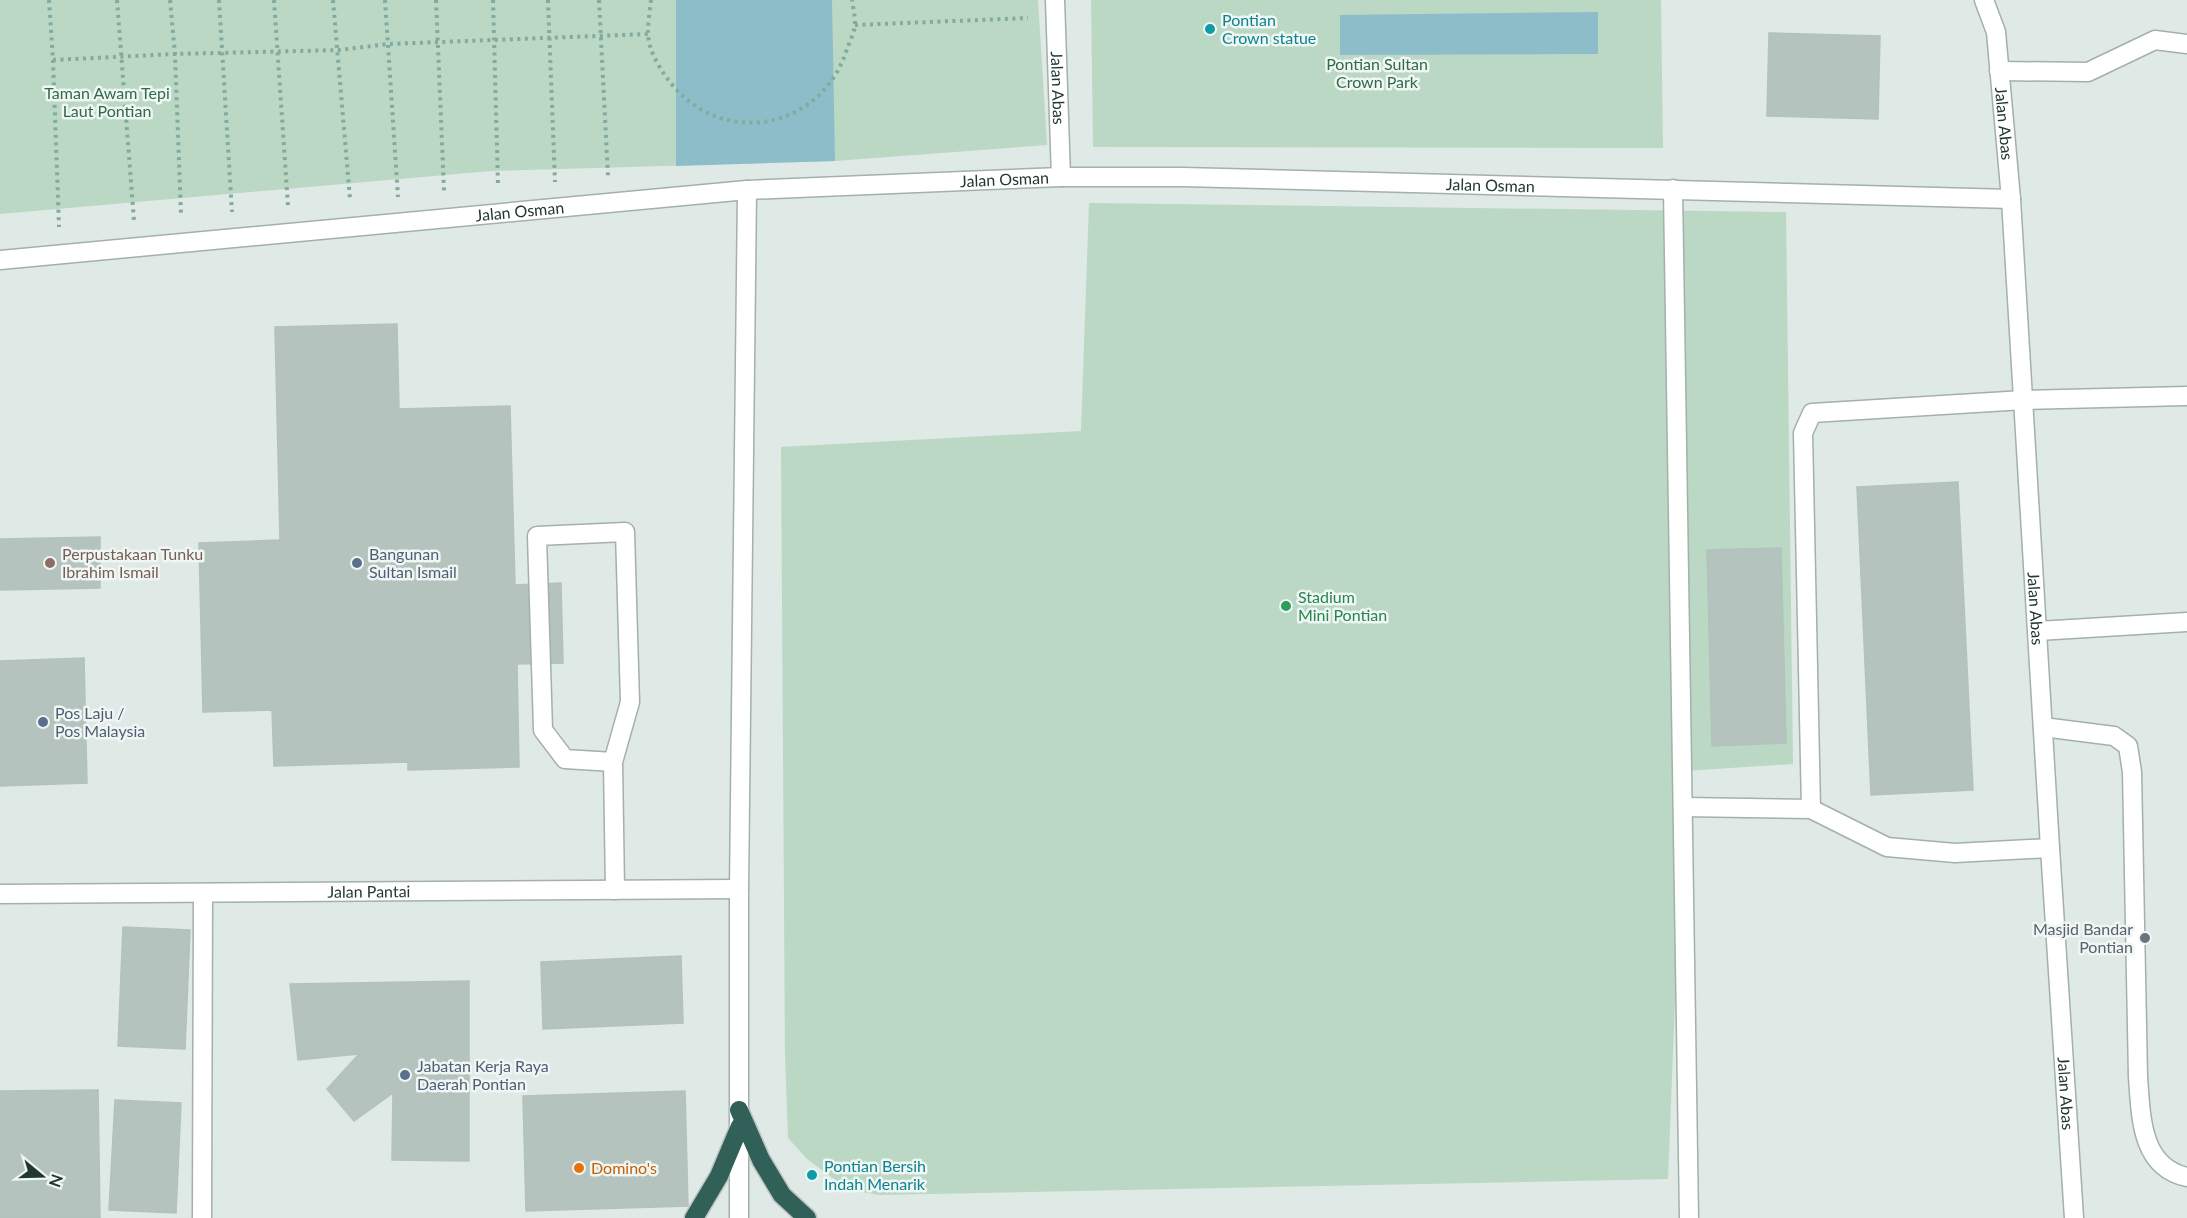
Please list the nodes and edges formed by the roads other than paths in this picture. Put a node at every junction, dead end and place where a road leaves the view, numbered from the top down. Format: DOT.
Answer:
graph roads {
  1 [pos="1055,0"];
  2 [pos="1984,0"];
  3 [pos="2187,44"];
  4 [pos="1999,71"];
  5 [pos="1061,177"];
  6 [pos="1673,189"];
  7 [pos="747,190"];
  8 [pos="2011,199"];
  9 [pos="0,260"];
  10 [pos="2187,396"];
  11 [pos="2024,400"];
  12 [pos="2187,622"];
  13 [pos="2038,631"];
  14 [pos="2043,727"];
  15 [pos="613,762"];
  16 [pos="1683,807"];
  17 [pos="1811,809"];
  18 [pos="2050,848"];
  19 [pos="738,889"];
  20 [pos="615,890"];
  21 [pos="203,893"];
  22 [pos="0,894"];
  23 [pos="740,1118"];
  24 [pos="2187,1176"];
  25 [pos="202,1218"];
  26 [pos="694,1218"];
  27 [pos="739,1218"];
  28 [pos="807,1218"];
  29 [pos="1689,1218"];
  30 [pos="2074,1218"];
  1 -- 5 [label="street, Jalan Abas"];
  2 -- 4 [label="street, Jalan Abas"];
  3 -- 4 [label="street"];
  4 -- 8 [label="street, Jalan Abas"];
  5 -- 6 [label="street, Jalan Osman"];
  5 -- 7 [label="street, Jalan Osman"];
  6 -- 8 [label="street, Jalan Osman"];
  6 -- 16 [label="street"];
  7 -- 9 [label="street, Jalan Osman"];
  7 -- 19 [label="street"];
  8 -- 11 [label="street, Jalan Abas"];
  10 -- 11 [label="street"];
  11 -- 13 [label="street, Jalan Abas"];
  11 -- 17 [label="street"];
  12 -- 13 [label="street"];
  13 -- 14 [label="street, Jalan Abas"];
  14 -- 18 [label="street, Jalan Abas"];
  14 -- 24 [label="street"];
  15 -- 15 [label="street"];
  15 -- 20 [label="street"];
  16 -- 17 [label="street"];
  16 -- 29 [label="street"];
  17 -- 18 [label="street"];
  18 -- 30 [label="street, Jalan Abas"];
  19 -- 20 [label="street, Jalan Pantai"];
  19 -- 23 [label="street"];
  20 -- 21 [label="street, Jalan Pantai"];
  21 -- 22 [label="street, Jalan Pantai"];
  21 -- 25 [label="street"];
  23 -- 26 [label="highway"];
  23 -- 27 [label="street"];
  23 -- 28 [label="highway"];
}
